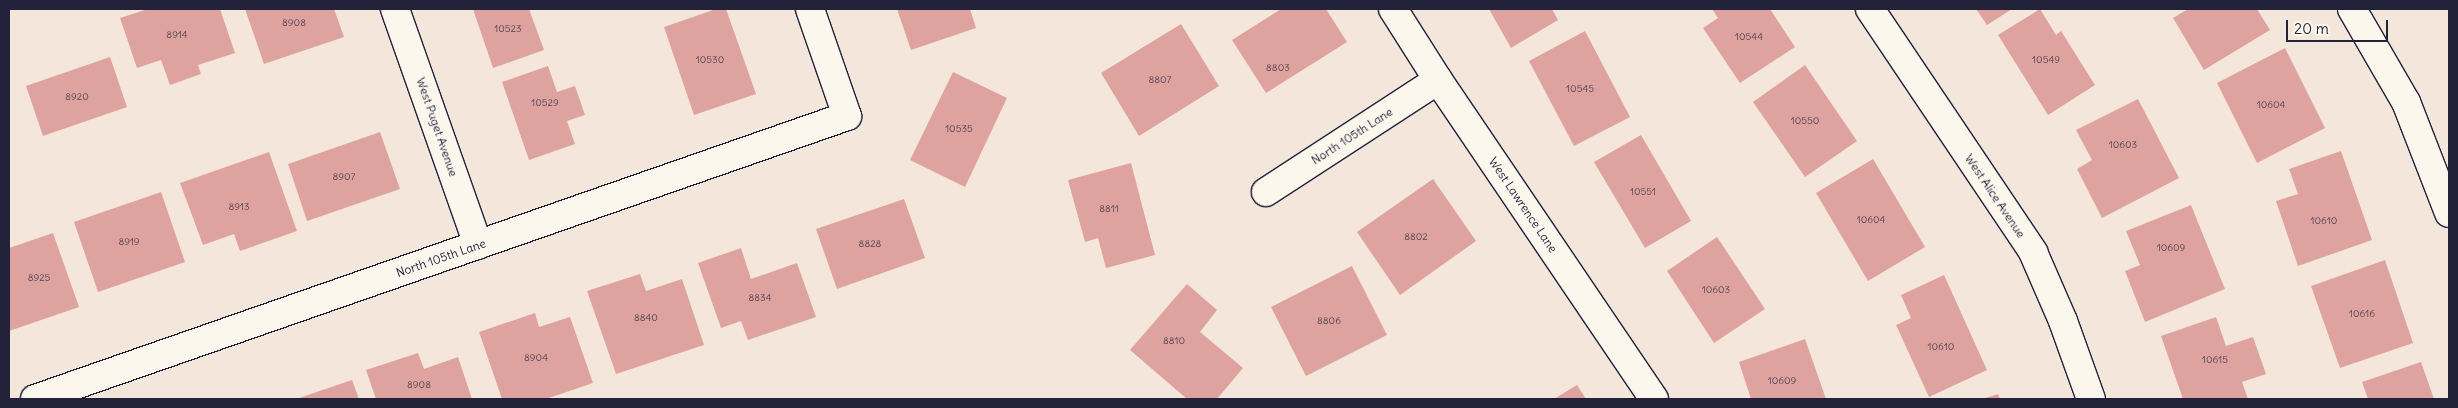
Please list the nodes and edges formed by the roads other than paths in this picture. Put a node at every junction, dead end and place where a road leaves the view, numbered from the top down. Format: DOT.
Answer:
graph roads {
  1 [pos="395,9"];
  2 [pos="810,9"];
  3 [pos="1393,9"];
  4 [pos="1870,9"];
  5 [pos="2352,9"];
  6 [pos="1438,80"];
  7 [pos="1266,192"];
  8 [pos="2449,213"];
  9 [pos="478,245"];
  10 [pos="35,399"];
  11 [pos="1654,399"];
  12 [pos="2091,399"];
  1 -- 9 [label="street, West Puget Avenue"];
  2 -- 9 [label="street, North 105th Lane"];
  3 -- 6 [label="street, West Lawrence Lane"];
  4 -- 12 [label="street, West Alice Avenue"];
  5 -- 8 [label="street"];
  6 -- 7 [label="street, North 105th Lane"];
  6 -- 11 [label="street, West Lawrence Lane"];
  9 -- 10 [label="street, North 105th Lane"];
}
